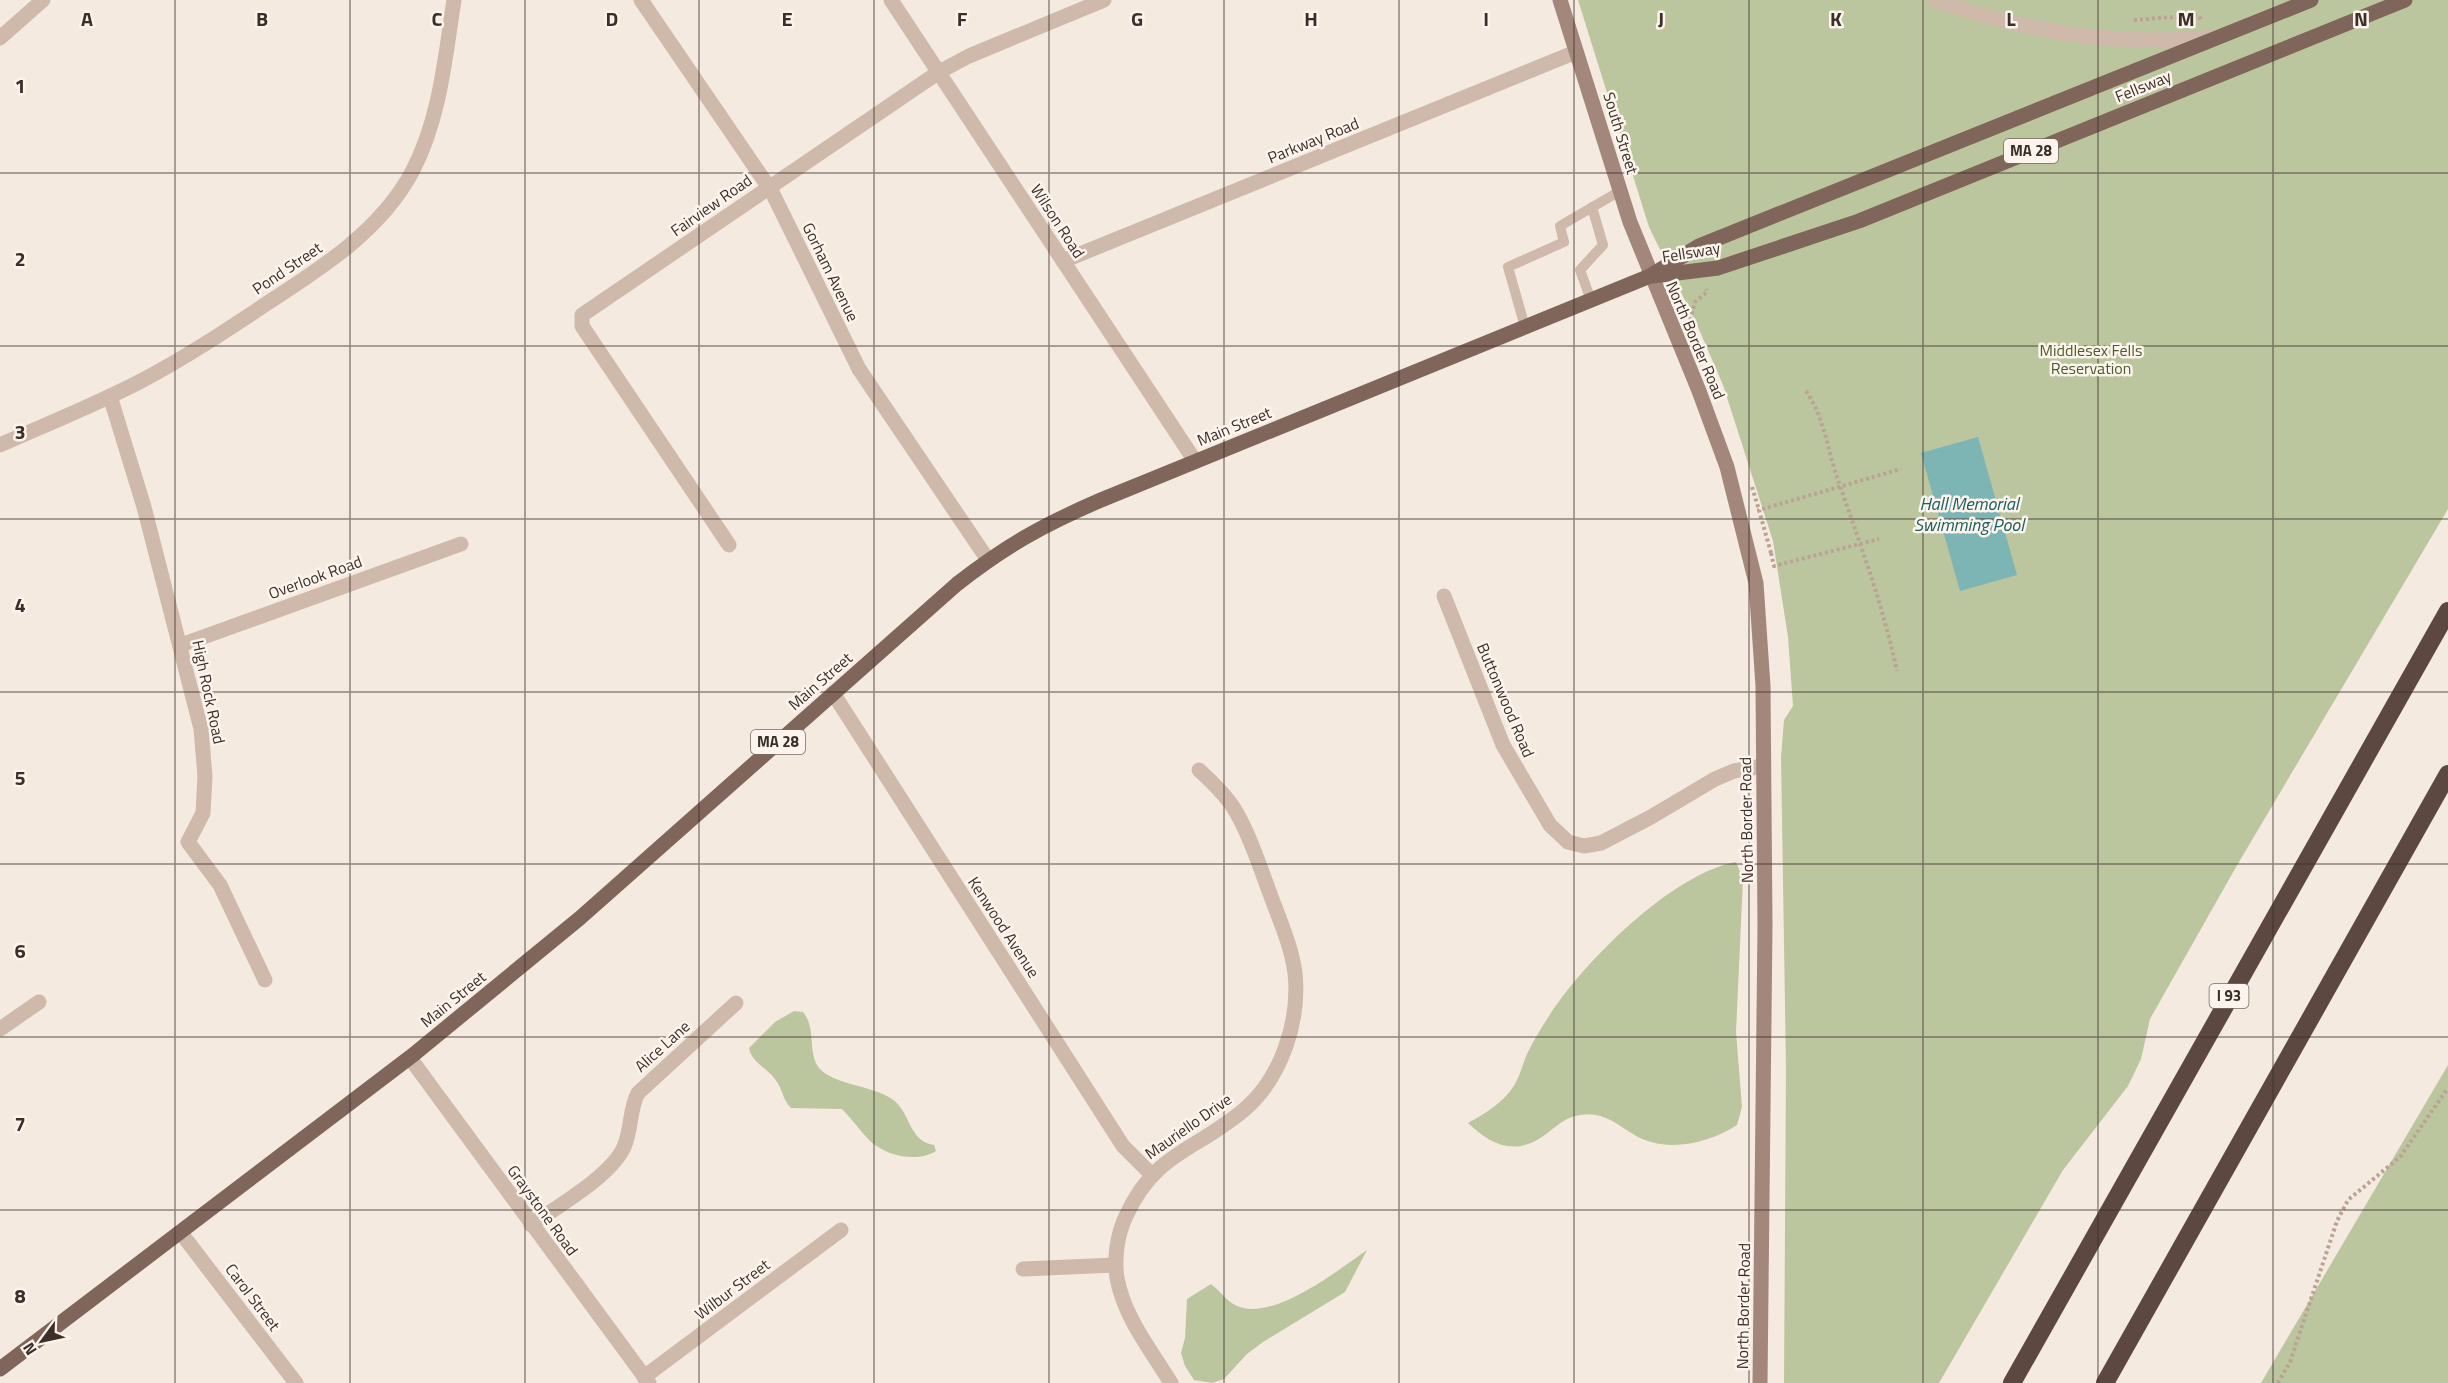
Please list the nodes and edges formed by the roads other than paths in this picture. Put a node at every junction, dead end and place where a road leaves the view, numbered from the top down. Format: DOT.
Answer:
graph roads {
  1 [pos="43,0"];
  2 [pos="454,0"];
  3 [pos="641,0"];
  4 [pos="891,0"];
  5 [pos="1104,0"];
  6 [pos="1560,0"];
  7 [pos="1935,0"];
  8 [pos="2311,0"];
  9 [pos="2405,0"];
  10 [pos="2220,36"];
  11 [pos="0,38"];
  12 [pos="1576,52"];
  13 [pos="939,72"];
  14 [pos="769,187"];
  15 [pos="1620,191"];
  16 [pos="1592,207"];
  17 [pos="1063,261"];
  18 [pos="1650,276"];
  19 [pos="1591,300"];
  20 [pos="1525,327"];
  21 [pos="110,396"];
  22 [pos="0,445"];
  23 [pos="1195,461"];
  24 [pos="461,544"];
  25 [pos="729,545"];
  26 [pos="988,560"];
  27 [pos="1444,596"];
  28 [pos="2448,611"];
  29 [pos="181,645"];
  30 [pos="833,693"];
  31 [pos="1763,766"];
  32 [pos="1199,770"];
  33 [pos="2448,774"];
  34 [pos="266,980"];
  35 [pos="39,1002"];
  36 [pos="736,1003"];
  37 [pos="0,1029"];
  38 [pos="410,1058"];
  39 [pos="1151,1174"];
  40 [pos="531,1225"];
  41 [pos="841,1230"];
  42 [pos="181,1233"];
  43 [pos="1115,1264"];
  44 [pos="1023,1269"];
  45 [pos="0,1369"];
  46 [pos="646,1380"];
  47 [pos="296,1383"];
  48 [pos="1171,1383"];
  49 [pos="1760,1383"];
  50 [pos="2012,1383"];
  51 [pos="2105,1383"];
  1 -- 11 [label="street"];
  2 -- 21 [label="street, Pond Street"];
  3 -- 14 [label="street, Gorham Avenue"];
  4 -- 13 [label="street, Wilson Road"];
  5 -- 13 [label="street, Fairview Road"];
  6 -- 12 [label="main road, South Street"];
  7 -- 10 [label="street"];
  8 -- 10 [label="main road, Fellsway / MA 28"];
  9 -- 18 [label="main road, Fellsway / MA 28"];
  10 -- 18 [label="main road, Fellsway / MA 28"];
  12 -- 15 [label="main road, South Street"];
  12 -- 17 [label="street, Parkway Road"];
  13 -- 14 [label="street, Fairview Road"];
  13 -- 17 [label="street, Wilson Road"];
  14 -- 25 [label="street, Fairview Road"];
  14 -- 26 [label="street, Gorham Avenue"];
  15 -- 16 [label="lane"];
  15 -- 18 [label="main road, South Street"];
  16 -- 19 [label="lane"];
  16 -- 20 [label="lane"];
  17 -- 23 [label="street, Wilson Road"];
  18 -- 19 [label="main road, Main Street / MA 28"];
  18 -- 31 [label="main road, North Border Road"];
  19 -- 20 [label="main road, Main Street / MA 28"];
  20 -- 23 [label="main road, Main Street / MA 28"];
  21 -- 22 [label="street, Pond Street"];
  21 -- 29 [label="street, High Rock Road"];
  23 -- 26 [label="main road, Main Street / MA 28"];
  24 -- 29 [label="street, Overlook Road"];
  26 -- 30 [label="main road, Main Street / MA 28"];
  27 -- 31 [label="street, Buttonwood Road"];
  28 -- 50 [label="highway, I 93"];
  29 -- 34 [label="street, High Rock Road"];
  30 -- 38 [label="main road, Main Street / MA 28"];
  30 -- 39 [label="street, Kenwood Avenue"];
  31 -- 49 [label="main road, North Border Road"];
  32 -- 39 [label="street, Mauriello Drive"];
  33 -- 51 [label="highway"];
  35 -- 37 [label="street"];
  36 -- 40 [label="street, Alice Lane"];
  38 -- 40 [label="street, Graystone Road"];
  38 -- 42 [label="main road, Main Street / MA 28"];
  39 -- 43 [label="street, Mauriello Drive"];
  40 -- 46 [label="street, Graystone Road"];
  41 -- 46 [label="street, Wilbur Street"];
  42 -- 45 [label="main road, Main Street / MA 28"];
  42 -- 47 [label="street, Carol Street"];
  43 -- 44 [label="street"];
  43 -- 48 [label="street, Mauriello Drive"];
}
